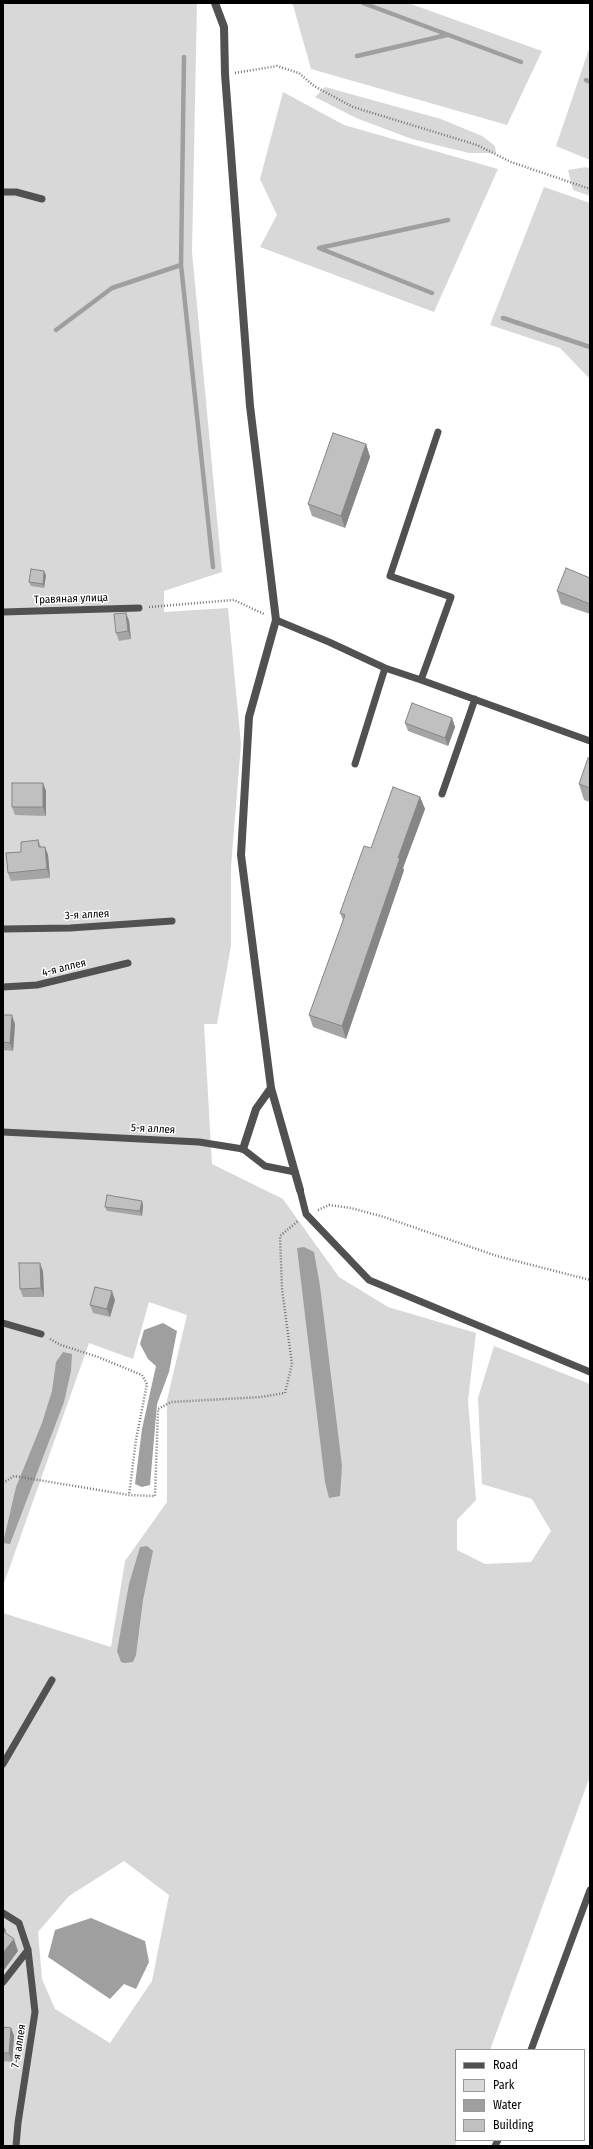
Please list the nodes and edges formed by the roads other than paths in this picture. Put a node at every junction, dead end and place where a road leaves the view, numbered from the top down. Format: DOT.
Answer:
graph roads {
  1 [pos="215,3"];
  2 [pos="3,192"];
  3 [pos="42,200"];
  4 [pos="438,432"];
  5 [pos="140,608"];
  6 [pos="3,612"];
  7 [pos="276,620"];
  8 [pos="385,668"];
  9 [pos="421,680"];
  10 [pos="475,699"];
  11 [pos="590,741"];
  12 [pos="356,764"];
  13 [pos="442,794"];
  14 [pos="172,921"];
  15 [pos="3,929"];
  16 [pos="128,963"];
  17 [pos="3,987"];
  18 [pos="271,1088"];
  19 [pos="3,1132"];
  20 [pos="243,1149"];
  21 [pos="295,1172"];
  22 [pos="300,1190"];
  23 [pos="3,1323"];
  24 [pos="41,1334"];
  25 [pos="590,1372"];
  26 [pos="52,1680"];
  27 [pos="3,1764"];
  28 [pos="590,1890"];
  29 [pos="3,1912"];
  30 [pos="28,1950"];
  31 [pos="3,1982"];
  32 [pos="531,2049"];
  33 [pos="16,2146"];
  1 -- 7 [label="street"];
  2 -- 3 [label="lane"];
  4 -- 9 [label="lane"];
  5 -- 6 [label="lane, Травяная улица"];
  7 -- 8 [label="lane"];
  7 -- 18 [label="street"];
  8 -- 9 [label="lane"];
  8 -- 12 [label="lane"];
  9 -- 10 [label="lane"];
  10 -- 11 [label="lane"];
  10 -- 13 [label="lane"];
  14 -- 15 [label="lane, 3-я аллея"];
  16 -- 17 [label="lane, 4-я аллея"];
  18 -- 20 [label="street"];
  18 -- 21 [label="street"];
  19 -- 20 [label="lane, 5-я аллея"];
  20 -- 21 [label="lane, 5-я аллея"];
  21 -- 22 [label="street"];
  22 -- 25 [label="lane"];
  23 -- 24 [label="lane"];
  26 -- 27 [label="lane"];
  28 -- 32 [label="lane"];
  29 -- 30 [label="lane, 7-я аллея"];
  30 -- 31 [label="lane"];
  30 -- 33 [label="lane, 7-я аллея"];
}
